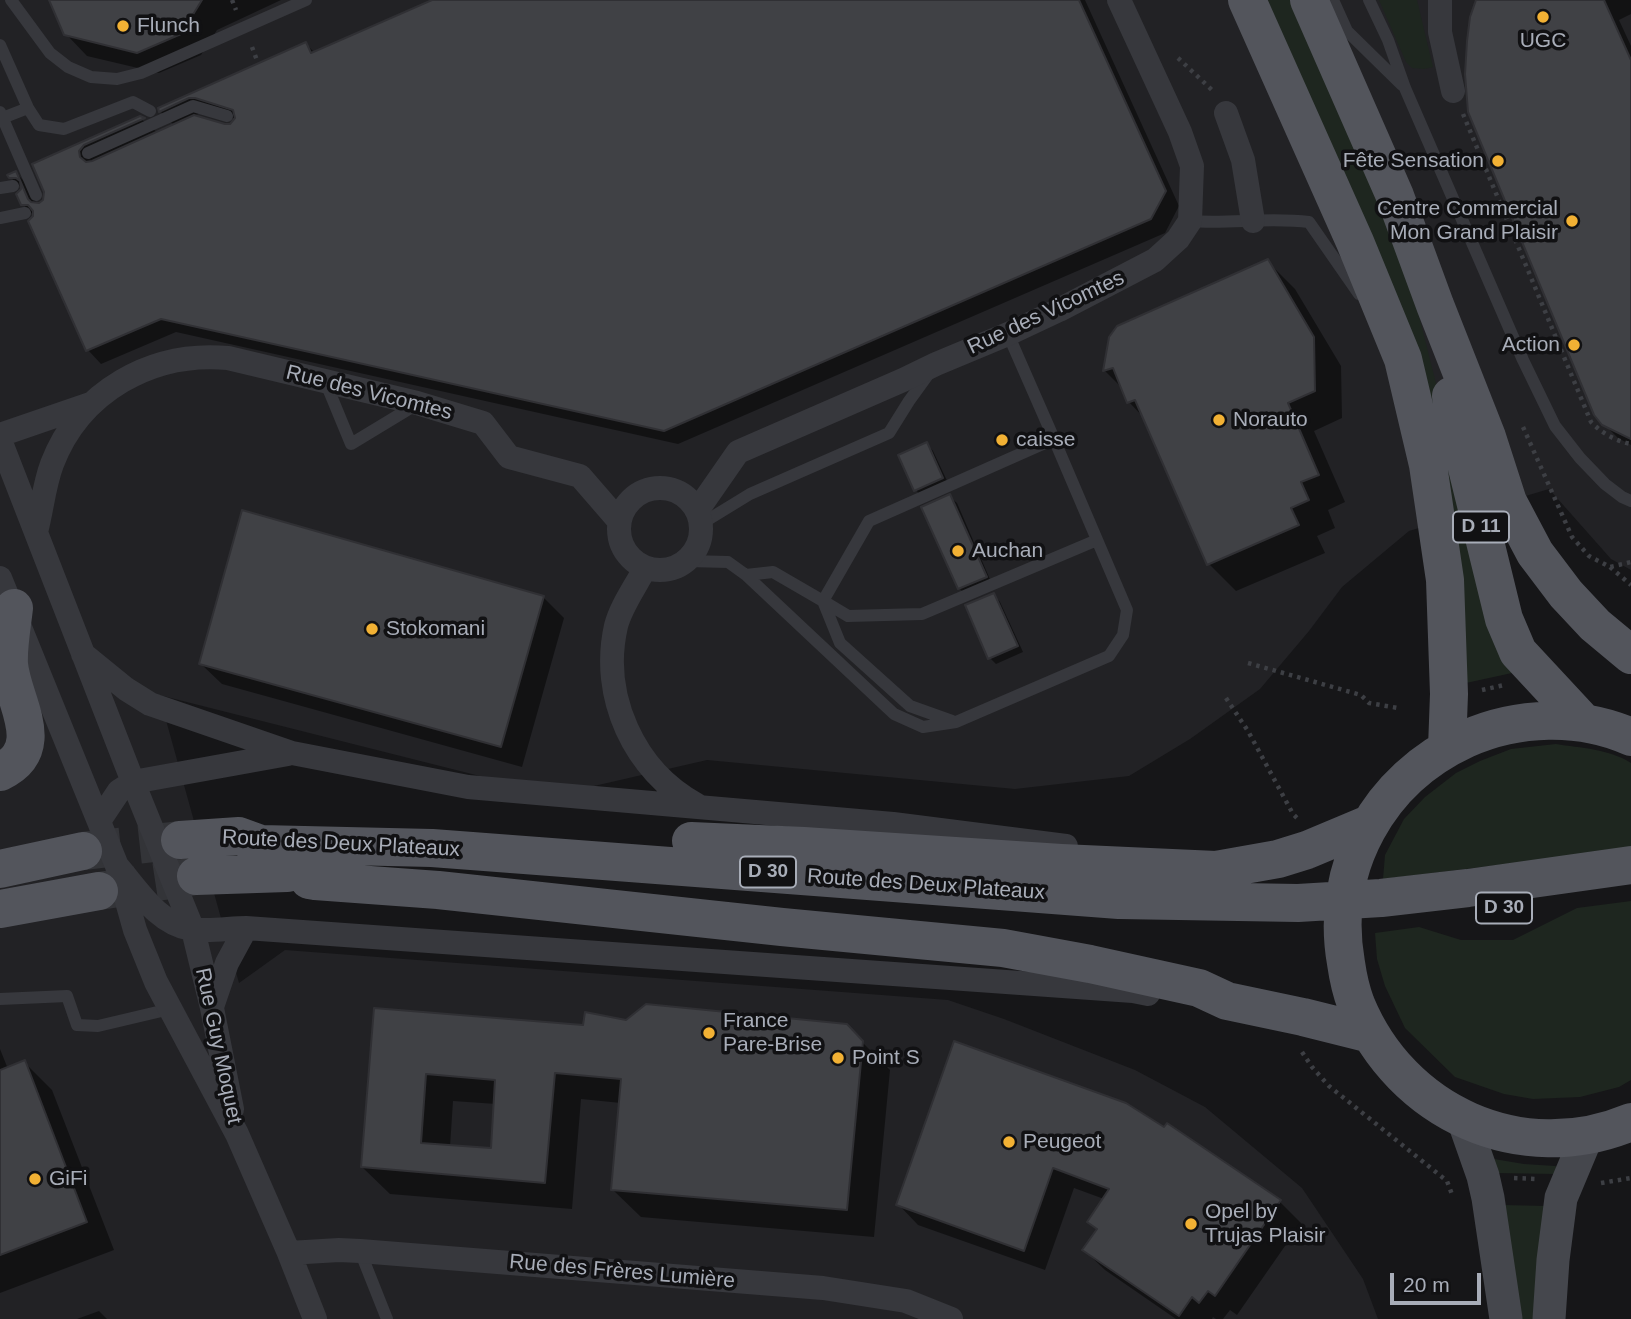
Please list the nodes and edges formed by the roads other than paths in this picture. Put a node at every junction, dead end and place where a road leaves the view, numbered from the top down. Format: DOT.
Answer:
graph roads {
  1 [pos="11,0"];
  2 [pos="306,0"];
  3 [pos="1119,0"];
  4 [pos="1247,0"];
  5 [pos="1309,0"];
  6 [pos="1333,0"];
  7 [pos="1369,0"];
  8 [pos="1440,0"];
  9 [pos="0,45"];
  10 [pos="1405,88"];
  11 [pos="1453,91"];
  12 [pos="1223,105"];
  13 [pos="28,108"];
  14 [pos="150,111"];
  15 [pos="0,112"];
  16 [pos="227,116"];
  17 [pos="0,119"];
  18 [pos="88,153"];
  19 [pos="36,195"];
  20 [pos="25,214"];
  21 [pos="0,218"];
  22 [pos="1190,221"];
  23 [pos="1254,221"];
  24 [pos="1435,305"];
  25 [pos="1008,334"];
  26 [pos="1403,359"];
  27 [pos="936,364"];
  28 [pos="325,382"];
  29 [pos="90,404"];
  30 [pos="417,404"];
  31 [pos="0,437"];
  32 [pos="1054,439"];
  33 [pos="1631,501"];
  34 [pos="699,517"];
  35 [pos="619,521"];
  36 [pos="36,531"];
  37 [pos="1097,540"];
  38 [pos="688,561"];
  39 [pos="645,568"];
  40 [pos="746,575"];
  41 [pos="7,593"];
  42 [pos="823,601"];
  43 [pos="83,654"];
  44 [pos="1631,655"];
  45 [pos="956,722"];
  46 [pos="1584,723"];
  47 [pos="1631,737"];
  48 [pos="1447,748"];
  49 [pos="292,753"];
  50 [pos="0,772"];
  51 [pos="133,782"];
  52 [pos="701,807"];
  53 [pos="1369,824"];
  54 [pos="91,836"];
  55 [pos="239,836"];
  56 [pos="180,840"];
  57 [pos="1631,865"];
  58 [pos="1153,867"];
  59 [pos="0,869"];
  60 [pos="287,873"];
  61 [pos="196,876"];
  62 [pos="108,878"];
  63 [pos="1631,889"];
  64 [pos="0,909"];
  65 [pos="246,928"];
  66 [pos="193,930"];
  67 [pos="0,999"];
  68 [pos="1227,1001"];
  69 [pos="212,1008"];
  70 [pos="170,1009"];
  71 [pos="1371,1034"];
  72 [pos="1463,1119"];
  73 [pos="1631,1122"];
  74 [pos="237,1134"];
  75 [pos="1587,1136"];
  76 [pos="360,1251"];
  77 [pos="289,1253"];
  78 [pos="315,1319"];
  79 [pos="387,1319"];
  80 [pos="951,1319"];
  81 [pos="1506,1319"];
  82 [pos="1549,1319"];
  1 -- 2 [label="lane"];
  3 -- 22 [label="street"];
  4 -- 26 [label="main road, D 11"];
  5 -- 24 [label="main road, D 11"];
  6 -- 10 [label="lane"];
  7 -- 10 [label="lane"];
  8 -- 11 [label="street"];
  9 -- 13 [label="lane"];
  10 -- 33 [label="lane"];
  12 -- 23 [label="street"];
  13 -- 14 [label="lane"];
  13 -- 17 [label="lane"];
  15 -- 19 [label="lane"];
  16 -- 18 [label="lane"];
  20 -- 21 [label="lane"];
  22 -- 23 [label="lane"];
  22 -- 25 [label="street, Rue des Vicomtes"];
  23 -- 26 [label="lane"];
  24 -- 44 [label="main road"];
  24 -- 46 [label="main road, D 11"];
  25 -- 27 [label="street, Rue des Vicomtes"];
  25 -- 32 [label="lane"];
  26 -- 48 [label="main road, D 11"];
  27 -- 34 [label="lane"];
  27 -- 34 [label="street, Rue des Vicomtes"];
  28 -- 29 [label="street, Rue des Vicomtes"];
  28 -- 30 [label="street, Rue des Vicomtes"];
  28 -- 30 [label="lane"];
  29 -- 31 [label="street, Rue des Vicomtes"];
  29 -- 36 [label="street, Rue des Vicomtes"];
  30 -- 35 [label="street, Rue des Vicomtes"];
  31 -- 36 [label="street, Rue Guy Moquet"];
  32 -- 37 [label="lane"];
  32 -- 42 [label="lane"];
  34 -- 35 [label="street"];
  34 -- 38 [label="street"];
  35 -- 39 [label="street"];
  36 -- 43 [label="street, Rue Guy Moquet"];
  37 -- 42 [label="lane"];
  37 -- 45 [label="lane"];
  38 -- 39 [label="street"];
  38 -- 40 [label="lane"];
  39 -- 52 [label="street"];
  40 -- 42 [label="lane"];
  40 -- 45 [label="lane"];
  41 -- 50 [label="main road"];
  41 -- 54 [label="street, Rue Guy Moquet"];
  42 -- 45 [label="lane"];
  43 -- 49 [label="street"];
  43 -- 51 [label="street, Rue Guy Moquet"];
  46 -- 47 [label="main road"];
  46 -- 48 [label="main road"];
  48 -- 53 [label="main road"];
  49 -- 51 [label="street"];
  49 -- 52 [label="street"];
  51 -- 54 [label="street"];
  51 -- 66 [label="street, Rue Guy Moquet"];
  52 -- 58 [label="street"];
  53 -- 58 [label="main road"];
  53 -- 71 [label="main road"];
  54 -- 59 [label="main road"];
  54 -- 62 [label="street, Rue Guy Moquet"];
  55 -- 56 [label="main road, Route des Deux Plateaux / D 30"];
  55 -- 57 [label="main road, Route des Deux Plateaux / D 30"];
  55 -- 58 [label="main road"];
  60 -- 61 [label="main road, Route des Deux Plateaux / D 30"];
  60 -- 63 [label="main road, Route des Deux Plateaux / D 30"];
  60 -- 68 [label="main road"];
  62 -- 64 [label="main road"];
  62 -- 66 [label="street"];
  62 -- 70 [label="street, Rue Guy Moquet"];
  65 -- 66 [label="street"];
  65 -- 68 [label="street"];
  65 -- 69 [label="street"];
  66 -- 69 [label="street, Rue Guy Moquet"];
  67 -- 70 [label="lane"];
  68 -- 71 [label="main road"];
  69 -- 74 [label="street, Rue Guy Moquet"];
  70 -- 74 [label="street, Rue Guy Moquet"];
  71 -- 72 [label="main road"];
  72 -- 75 [label="main road"];
  72 -- 81 [label="main road"];
  73 -- 75 [label="main road"];
  74 -- 77 [label="street"];
  75 -- 82 [label="main road"];
  76 -- 77 [label="street, Rue des Frères Lumière"];
  76 -- 79 [label="lane"];
  76 -- 80 [label="street, Rue des Frères Lumière"];
  77 -- 78 [label="street"];
}
